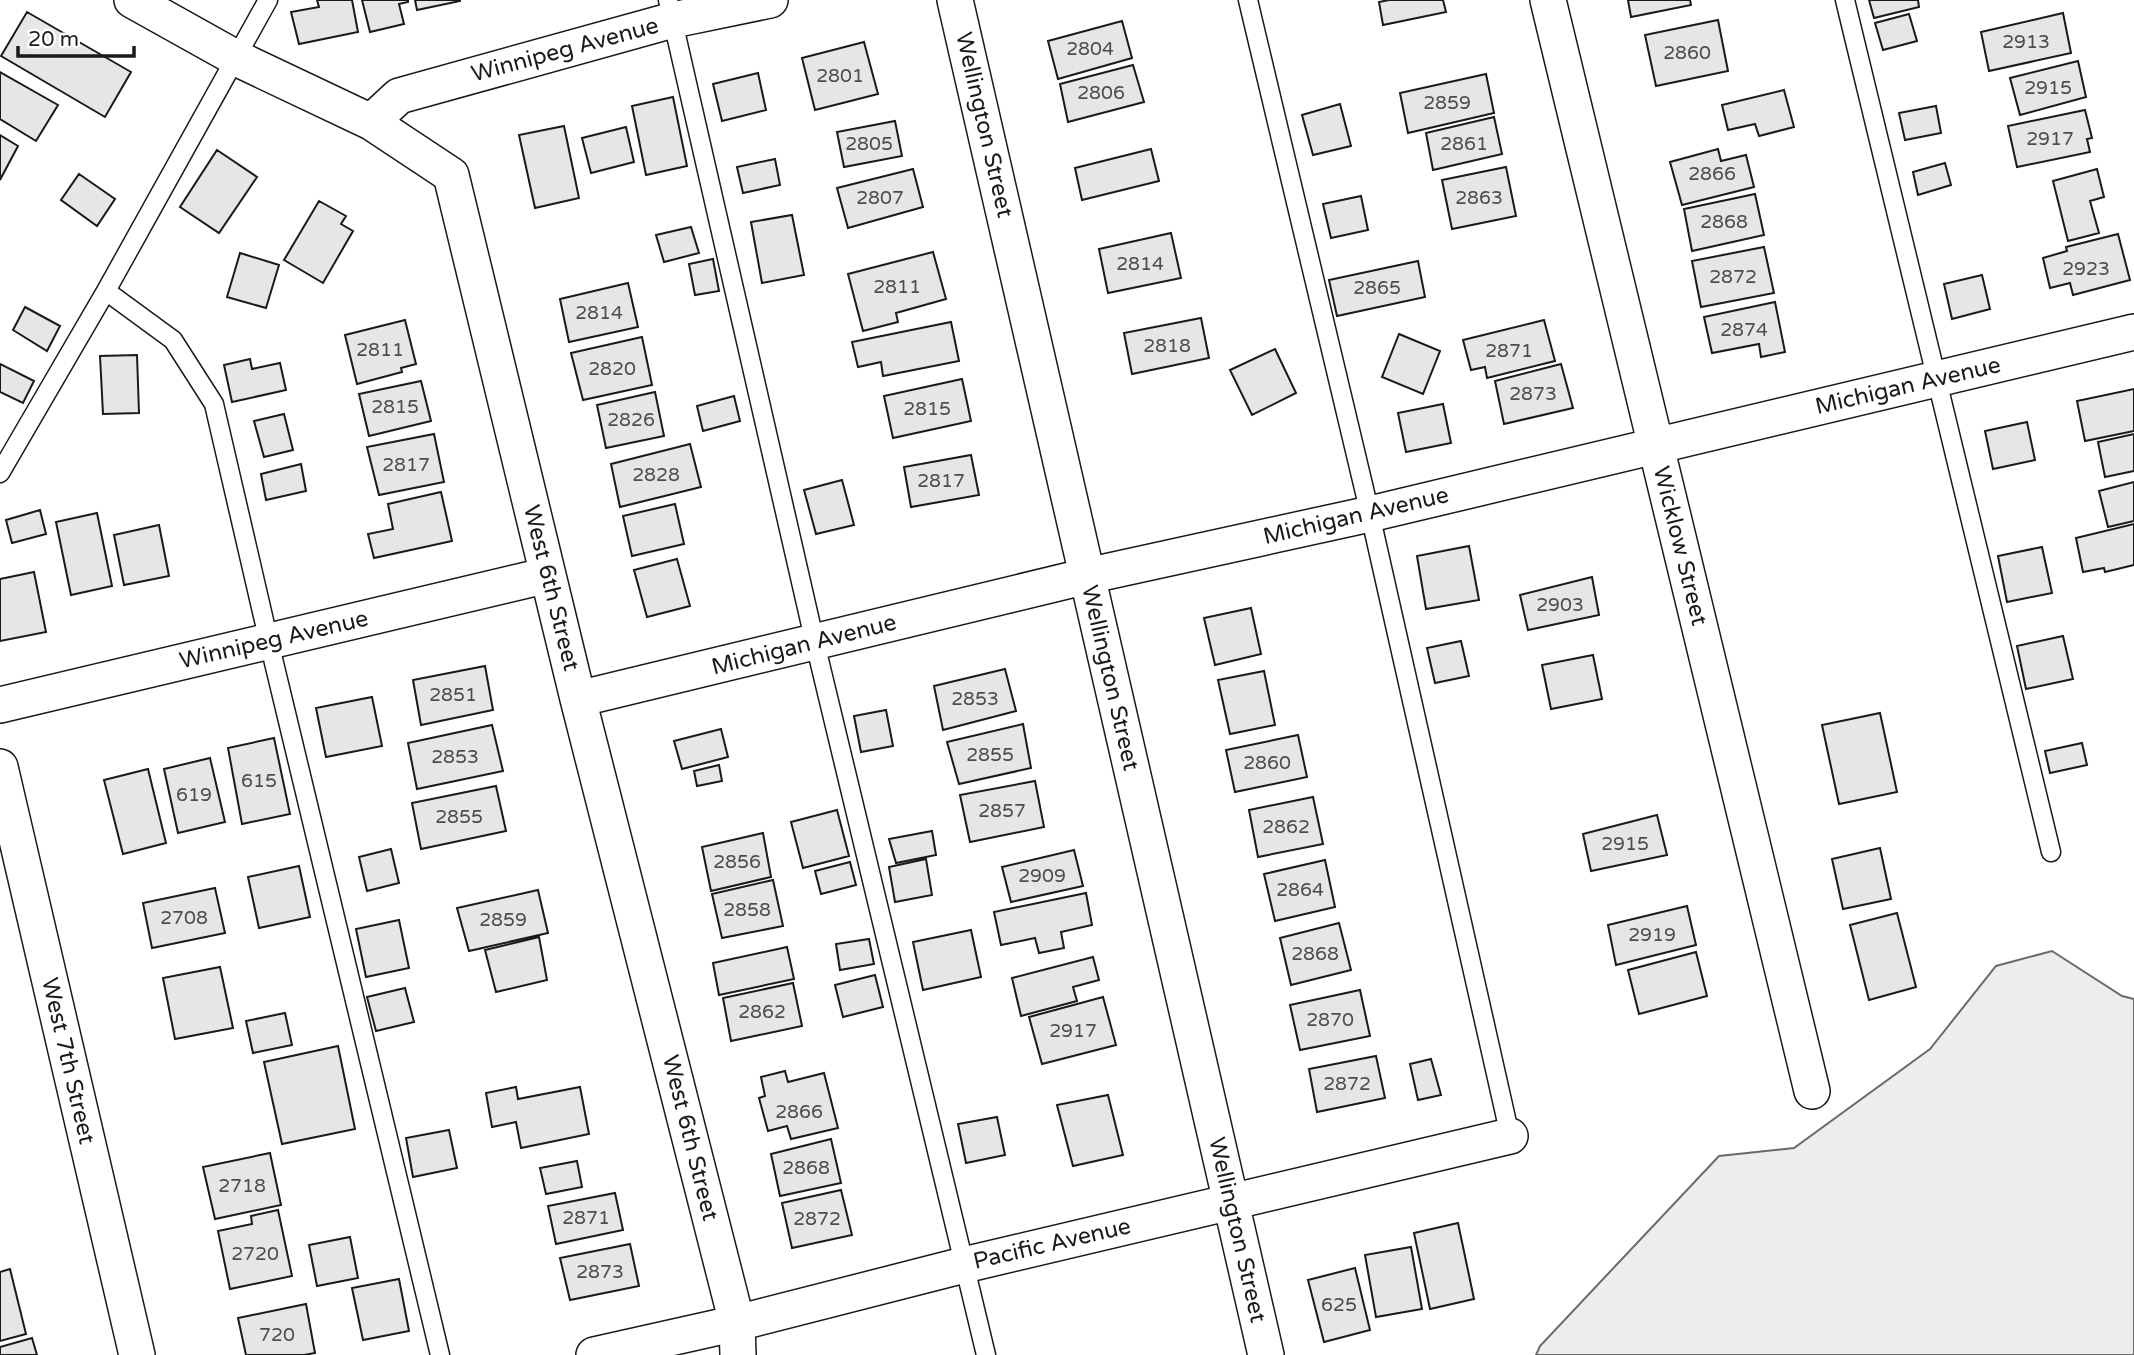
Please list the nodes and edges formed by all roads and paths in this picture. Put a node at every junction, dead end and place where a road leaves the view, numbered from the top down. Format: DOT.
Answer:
graph roads {
  1 [pos="132,0"];
  2 [pos="268,0"];
  3 [pos="770,0"];
  4 [pos="955,0"];
  5 [pos="1248,0"];
  6 [pos="1548,0"];
  7 [pos="1845,0"];
  8 [pos="670,10"];
  9 [pos="236,58"];
  10 [pos="371,122"];
  11 [pos="106,291"];
  12 [pos="2134,332"];
  13 [pos="1938,379"];
  14 [pos="1656,446"];
  15 [pos="0,473"];
  16 [pos="1370,514"];
  17 [pos="548,575"];
  18 [pos="1087,576"];
  19 [pos="268,642"];
  20 [pos="815,643"];
  21 [pos="578,699"];
  22 [pos="0,705"];
  23 [pos="0,767"];
  24 [pos="2051,852"];
  25 [pos="1812,1091"];
  26 [pos="1510,1136"];
  27 [pos="1230,1203"];
  28 [pos="964,1265"];
  29 [pos="738,1339"];
  30 [pos="137,1355"];
  31 [pos="440,1355"];
  32 [pos="594,1355"];
  33 [pos="986,1355"];
  34 [pos="1266,1355"];
  1 -- 9 [label="street, West 6th Street"];
  2 -- 9 [label="lane"];
  3 -- 8 [label="street, Winnipeg Avenue"];
  4 -- 18 [label="street, Wellington Street"];
  5 -- 16 [label="lane"];
  6 -- 14 [label="street, Wicklow Street"];
  7 -- 13 [label="lane"];
  8 -- 10 [label="street, Winnipeg Avenue"];
  8 -- 20 [label="lane"];
  9 -- 10 [label="street, West 6th Street"];
  9 -- 11 [label="lane"];
  10 -- 17 [label="street, West 6th Street"];
  11 -- 15 [label="lane"];
  11 -- 19 [label="lane"];
  12 -- 13 [label="street, Michigan Avenue"];
  13 -- 14 [label="street, Michigan Avenue"];
  13 -- 24 [label="lane"];
  14 -- 16 [label="street, Michigan Avenue"];
  14 -- 25 [label="street, Wicklow Street"];
  16 -- 18 [label="street, Michigan Avenue"];
  16 -- 26 [label="lane"];
  17 -- 19 [label="street, Winnipeg Avenue"];
  17 -- 21 [label="street, West 6th Street"];
  18 -- 20 [label="street, Michigan Avenue"];
  18 -- 27 [label="street, Wellington Street"];
  19 -- 22 [label="street, Winnipeg Avenue"];
  19 -- 31 [label="lane"];
  20 -- 21 [label="street, Michigan Avenue"];
  20 -- 28 [label="lane"];
  21 -- 29 [label="street, West 6th Street"];
  23 -- 30 [label="street, West 7th Street"];
  26 -- 27 [label="street, Pacific Avenue"];
  27 -- 28 [label="street, Pacific Avenue"];
  27 -- 34 [label="street, Wellington Street"];
  28 -- 29 [label="street, Pacific Avenue"];
  28 -- 33 [label="lane"];
  29 -- 32 [label="street, Pacific Avenue"];
}
